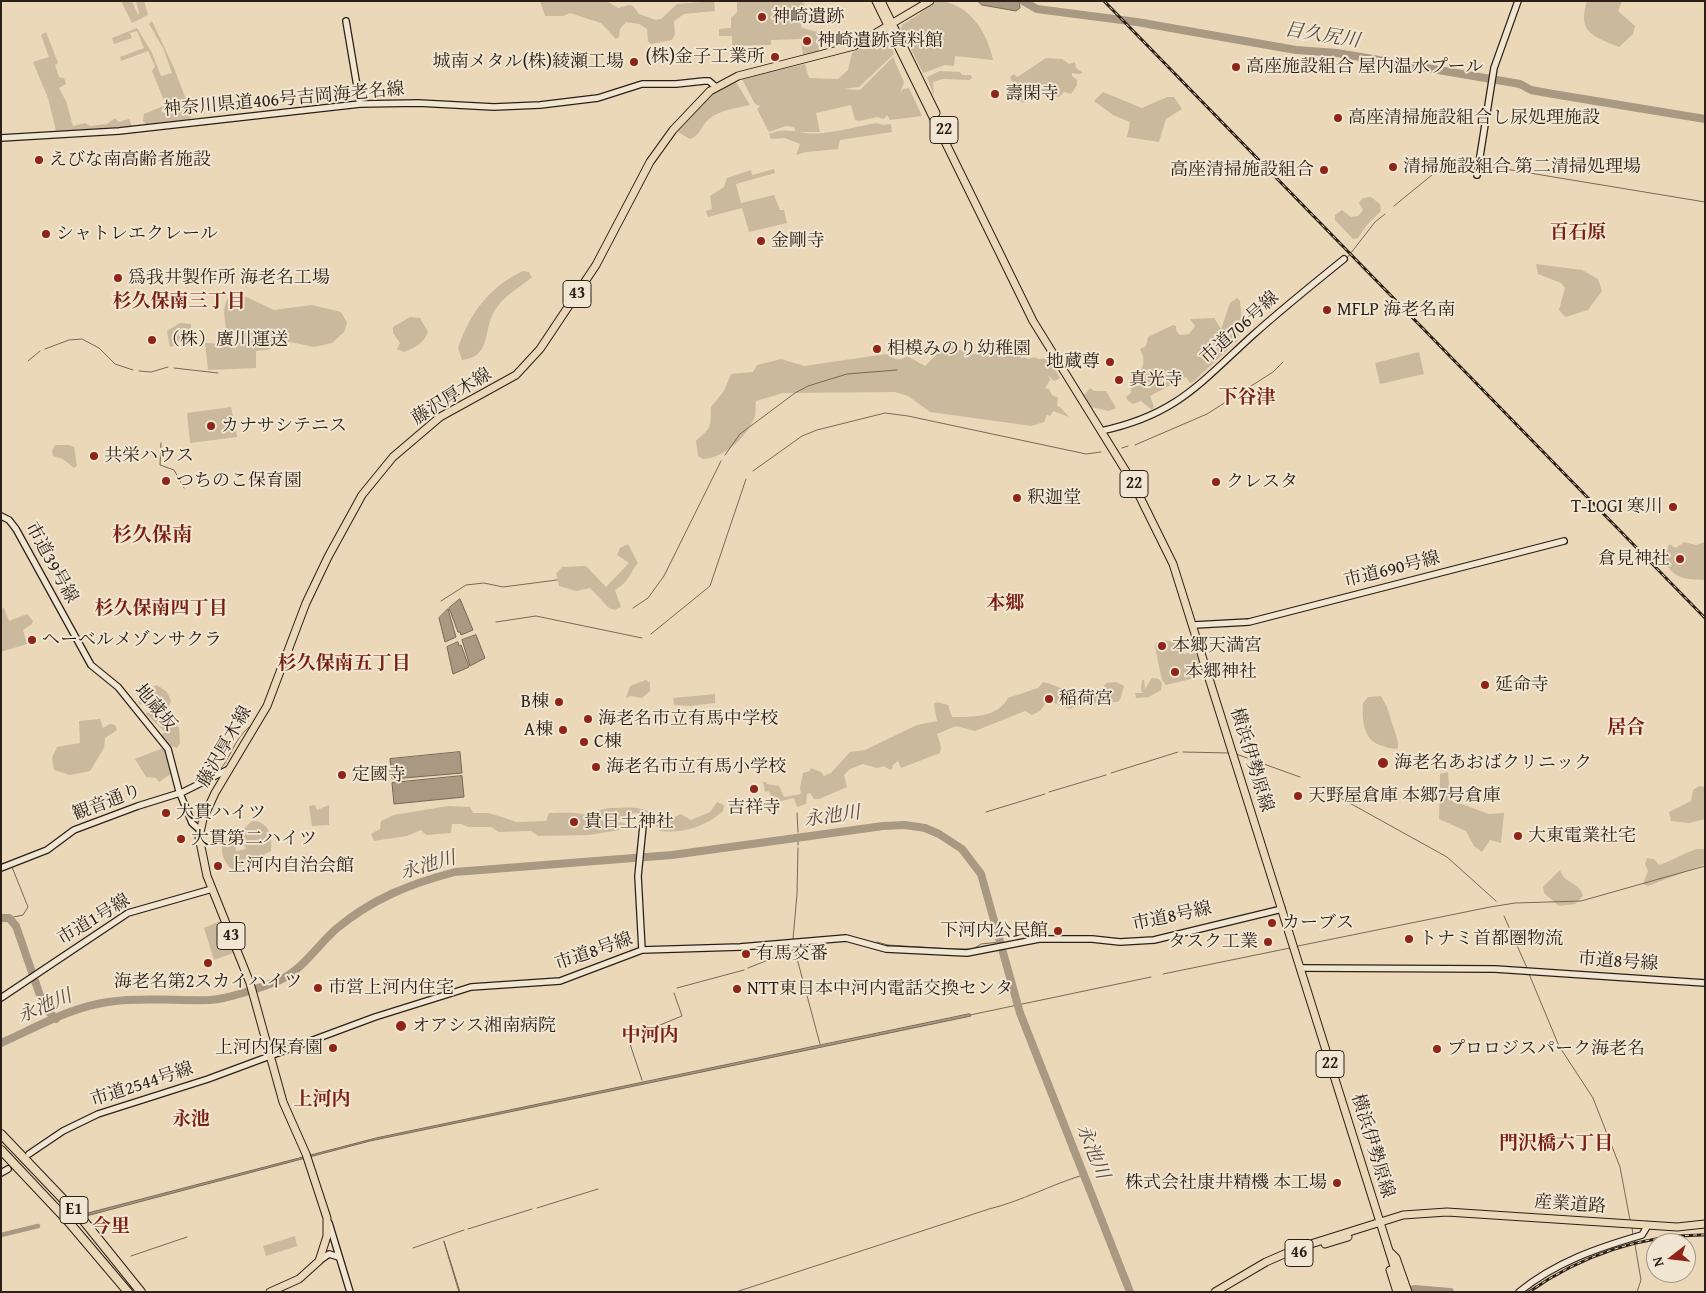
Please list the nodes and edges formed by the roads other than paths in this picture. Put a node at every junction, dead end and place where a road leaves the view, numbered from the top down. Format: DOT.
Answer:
graph roads {
  1 [pos="876,1"];
  2 [pos="882,1"];
  3 [pos="930,1"];
  4 [pos="1518,1"];
  5 [pos="918,4"];
  6 [pos="346,21"];
  7 [pos="891,25"];
  8 [pos="716,87"];
  9 [pos="360,104"];
  10 [pos="1,138"];
  11 [pos="1476,175"];
  12 [pos="1344,259"];
  13 [pos="1101,430"];
  14 [pos="1,516"];
  15 [pos="1564,542"];
  16 [pos="1194,625"];
  17 [pos="85,655"];
  18 [pos="227,770"];
  19 [pos="180,793"];
  20 [pos="643,826"];
  21 [pos="200,830"];
  22 [pos="1,868"];
  23 [pos="212,889"];
  24 [pos="1282,909"];
  25 [pos="642,950"];
  26 [pos="1301,968"];
  27 [pos="1705,983"];
  28 [pos="1,998"];
  29 [pos="270,1056"];
  30 [pos="1,1134"];
  31 [pos="1,1150"];
  32 [pos="29,1154"];
  33 [pos="8,1169"];
  34 [pos="1,1173"];
  35 [pos="327,1218"];
  36 [pos="1380,1224"];
  37 [pos="1705,1224"];
  38 [pos="1648,1225"];
  39 [pos="336,1247"];
  40 [pos="324,1249"];
  41 [pos="339,1258"];
  42 [pos="319,1261"];
  43 [pos="1399,1286"];
  44 [pos="128,1292"];
  45 [pos="141,1292"];
  46 [pos="270,1292"];
  47 [pos="350,1292"];
  48 [pos="1215,1292"];
  49 [pos="1223,1292"];
  50 [pos="1402,1292"];
  51 [pos="1408,1292"];
  52 [pos="1519,1292"];
  1 -- 7 [label="main road, 横浜伊勢原線 / 22"];
  2 -- 7 [label="main road, 横浜伊勢原線 / 22"];
  3 -- 5 [label="main road"];
  4 -- 11 [label="street"];
  5 -- 7 [label="main road"];
  6 -- 9 [label="street"];
  7 -- 8 [label="main road, 藤沢厚木線 / 43"];
  7 -- 13 [label="main road, 横浜伊勢原線 / 22"];
  8 -- 9 [label="street, 神奈川県道406号吉岡海老名線"];
  8 -- 18 [label="main road, 藤沢厚木線 / 43"];
  9 -- 10 [label="street, 神奈川県道406号吉岡海老名線"];
  12 -- 13 [label="street, 市道706号線"];
  13 -- 16 [label="main road, 横浜伊勢原線 / 22"];
  14 -- 17 [label="street, 市道39号線"];
  15 -- 16 [label="street, 市道690号線"];
  16 -- 24 [label="main road, 横浜伊勢原線 / 22"];
  17 -- 19 [label="street, 地蔵坂"];
  18 -- 19 [label="street, 観音通り"];
  18 -- 21 [label="main road, 藤沢厚木線 / 43"];
  19 -- 21 [label="street, 地蔵坂"];
  19 -- 22 [label="street, 観音通り"];
  20 -- 25 [label="street"];
  21 -- 23 [label="main road, 藤沢厚木線 / 43"];
  23 -- 28 [label="street, 市道1号線"];
  23 -- 29 [label="main road, 藤沢厚木線 / 43"];
  24 -- 25 [label="street, 市道8号線"];
  24 -- 26 [label="main road, 横浜伊勢原線 / 22"];
  25 -- 29 [label="street, 市道8号線"];
  26 -- 27 [label="street, 市道8号線"];
  26 -- 36 [label="main road, 横浜伊勢原線 / 22"];
  29 -- 32 [label="street, 市道2544号線"];
  29 -- 35 [label="main road, 43"];
  30 -- 45 [label="highway, E1"];
  31 -- 44 [label="highway, E1"];
  33 -- 34 [label="street"];
  35 -- 39 [label="street"];
  35 -- 40 [label="main road, 43"];
  36 -- 38 [label="main road, 産業道路 / 46"];
  36 -- 43 [label="main road, 横浜伊勢原線 / 22"];
  36 -- 48 [label="main road, 46"];
  36 -- 49 [label="main road, 46"];
  37 -- 38 [label="main road, 産業道路 / 46"];
  38 -- 52 [label="street"];
  39 -- 40 [label="street"];
  39 -- 41 [label="street"];
  40 -- 42 [label="main road, 43"];
  41 -- 42 [label="street"];
  41 -- 47 [label="street"];
  42 -- 46 [label="main road, 43"];
  43 -- 50 [label="main road, 横浜伊勢原線 / 22"];
  43 -- 51 [label="main road"];
}
